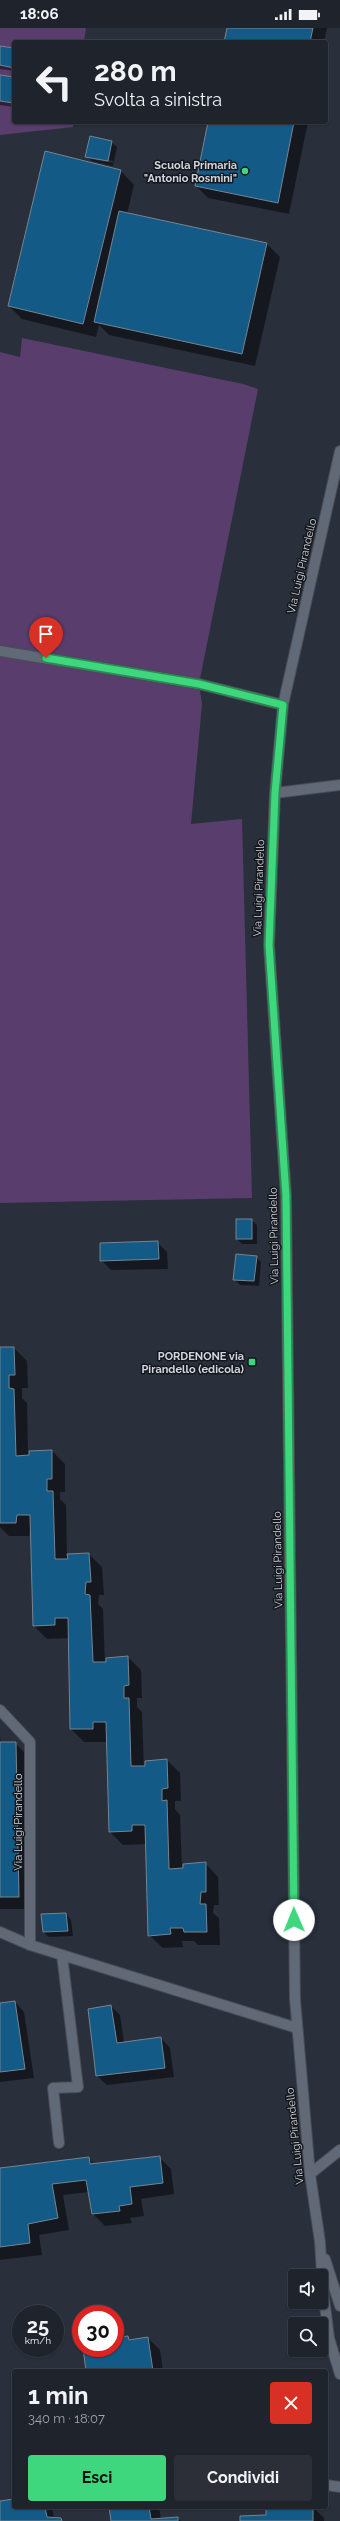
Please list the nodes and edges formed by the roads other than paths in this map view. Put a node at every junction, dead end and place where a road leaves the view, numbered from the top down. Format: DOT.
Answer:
graph roads {
  1 [pos="340,451"];
  2 [pos="0,651"];
  3 [pos="283,705"];
  4 [pos="340,785"];
  5 [pos="275,793"];
  6 [pos="0,1710"];
  7 [pos="0,1932"];
  8 [pos="30,1945"];
  9 [pos="62,1955"];
  10 [pos="297,2028"];
  11 [pos="59,2143"];
  12 [pos="340,2150"];
  13 [pos="310,2174"];
  14 [pos="320,2242"];
  15 [pos="340,2306"];
  16 [pos="340,2374"];
  17 [pos="328,2485"];
  18 [pos="340,2487"];
  1 -- 3 [label="street, Via Luigi Pirandello"];
  2 -- 3 [label="street"];
  3 -- 5 [label="street, Via Luigi Pirandello"];
  4 -- 5 [label="street"];
  5 -- 10 [label="street, Via Luigi Pirandello"];
  6 -- 8 [label="street, Via Luigi Pirandello"];
  7 -- 8 [label="street"];
  8 -- 9 [label="street"];
  9 -- 10 [label="street"];
  9 -- 11 [label="street"];
  10 -- 13 [label="street, Via Luigi Pirandello"];
  12 -- 13 [label="street"];
  13 -- 14 [label="street, Via Luigi Pirandello"];
  14 -- 15 [label="street, Via Luigi Pirandello"];
  14 -- 16 [label="street, Via Luigi Pirandello"];
  17 -- 18 [label="street"];
}
